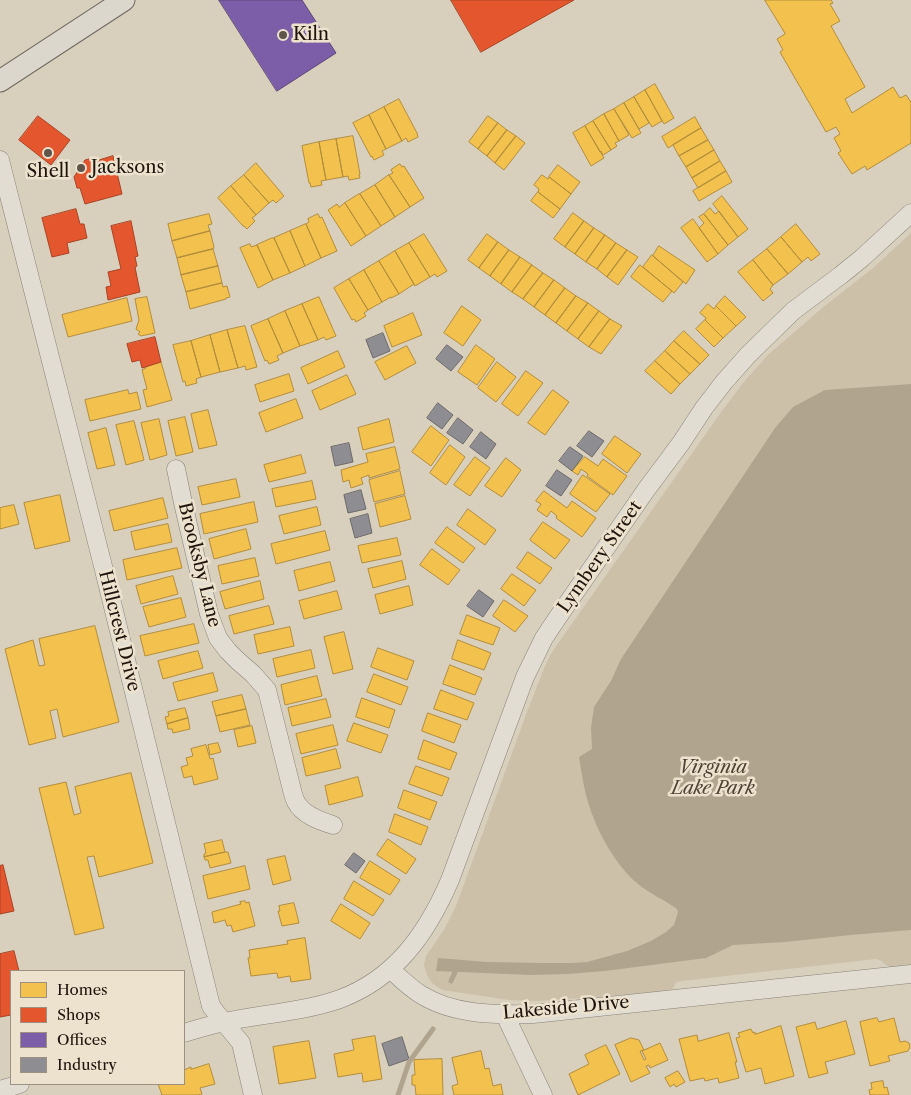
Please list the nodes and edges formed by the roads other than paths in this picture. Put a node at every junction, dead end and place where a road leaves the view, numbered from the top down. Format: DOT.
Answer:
graph roads {
  1 [pos="124,0"];
  2 [pos="0,81"];
  3 [pos="0,160"];
  4 [pos="911,213"];
  5 [pos="176,469"];
  6 [pos="333,826"];
  7 [pos="390,970"];
  8 [pos="911,974"];
  9 [pos="506,1015"];
  10 [pos="224,1022"];
  11 [pos="185,1033"];
  12 [pos="17,1085"];
  13 [pos="0,1090"];
  14 [pos="253,1095"];
  15 [pos="544,1095"];
  1 -- 2 [label="main road"];
  3 -- 10 [label="street, Hillcrest Drive"];
  4 -- 7 [label="street, Lymbery Street"];
  5 -- 6 [label="street, Brooksby Lane"];
  7 -- 9 [label="street, Lakeside Drive"];
  7 -- 10 [label="street"];
  8 -- 9 [label="street, Lakeside Drive"];
  9 -- 15 [label="street"];
  10 -- 11 [label="street"];
  10 -- 14 [label="street, Hillcrest Drive"];
  12 -- 13 [label="street"];
}
